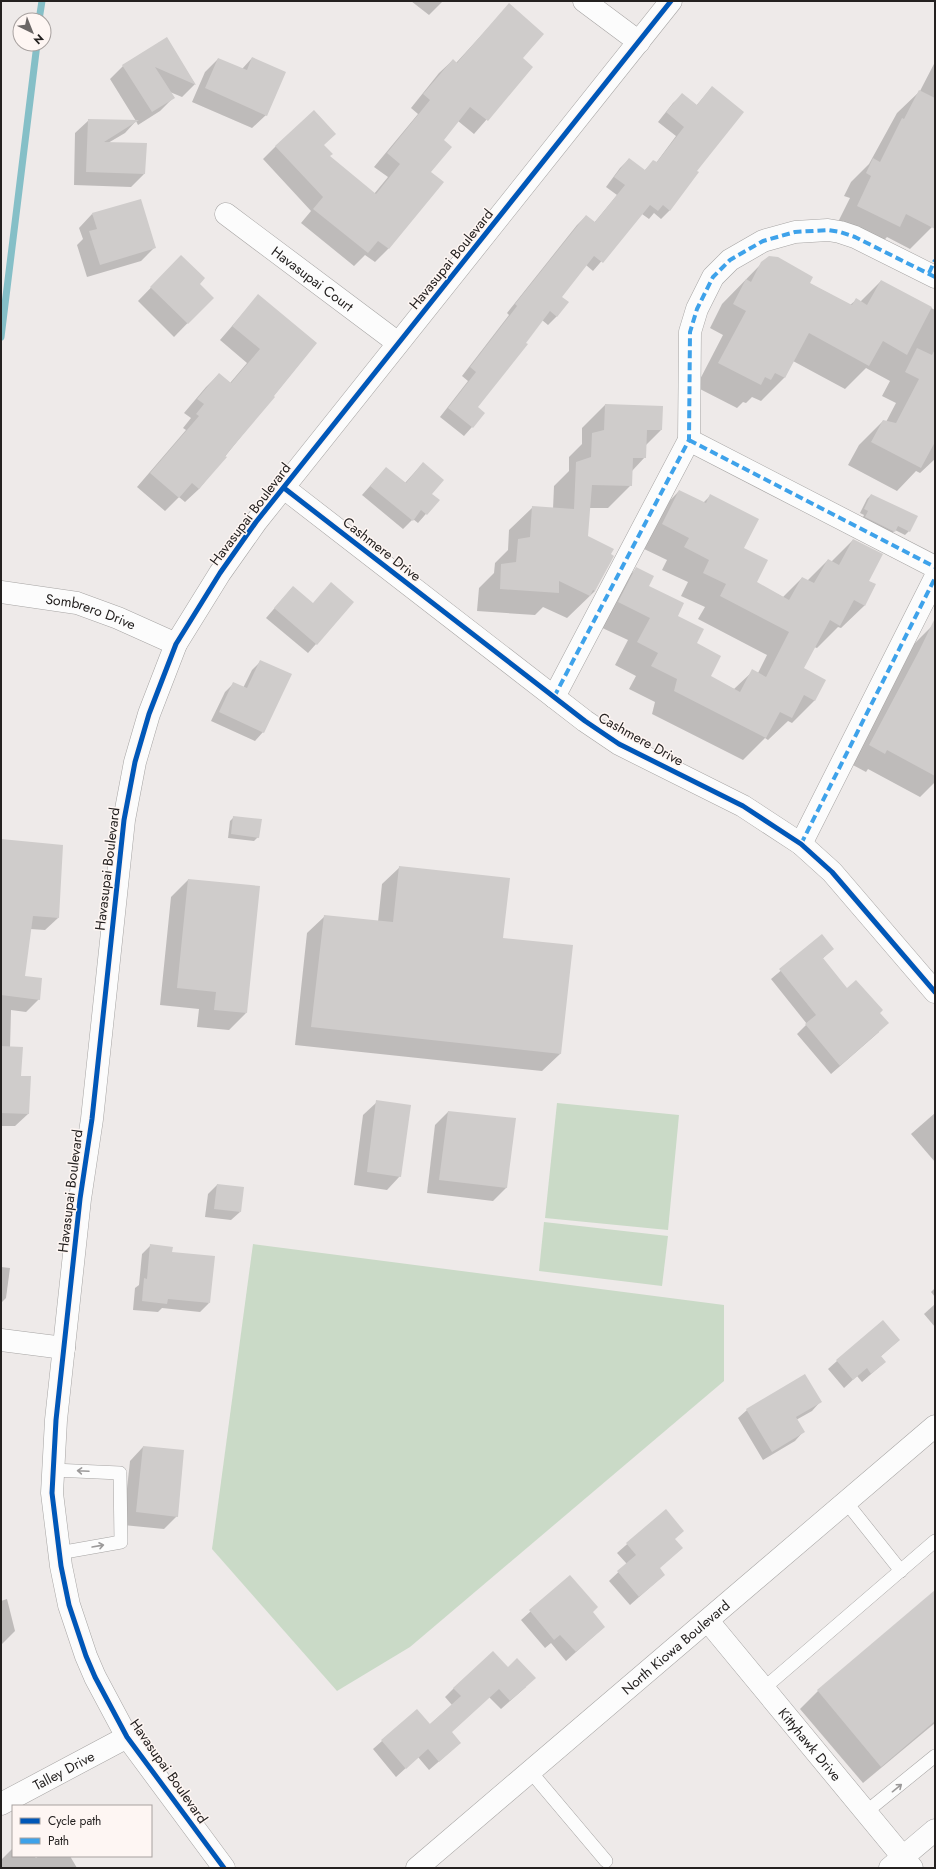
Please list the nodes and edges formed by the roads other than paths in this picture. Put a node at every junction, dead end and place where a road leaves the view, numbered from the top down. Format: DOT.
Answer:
graph roads {
  1 [pos="584,1"];
  2 [pos="672,1"];
  3 [pos="639,42"];
  4 [pos="226,214"];
  5 [pos="933,270"];
  6 [pos="398,343"];
  7 [pos="688,440"];
  8 [pos="284,488"];
  9 [pos="935,567"];
  10 [pos="935,578"];
  11 [pos="1,592"];
  12 [pos="176,644"];
  13 [pos="554,697"];
  14 [pos="801,844"];
  15 [pos="935,992"];
  16 [pos="1,1340"];
  17 [pos="64,1348"];
  18 [pos="935,1426"];
  19 [pos="53,1470"];
  20 [pos="846,1502"];
  21 [pos="935,1541"];
  22 [pos="59,1553"];
  23 [pos="901,1570"];
  24 [pos="708,1621"];
  25 [pos="764,1689"];
  26 [pos="127,1737"];
  27 [pos="935,1756"];
  28 [pos="530,1771"];
  29 [pos="1,1804"];
  30 [pos="866,1812"];
  31 [pos="935,1830"];
  32 [pos="606,1860"];
  33 [pos="902,1864"];
  34 [pos="224,1868"];
  35 [pos="417,1868"];
  1 -- 3 [label="street"];
  2 -- 3 [label="street, Havasupai Boulevard"];
  3 -- 6 [label="street, Havasupai Boulevard"];
  4 -- 6 [label="street, Havasupai Court"];
  5 -- 7 [label="street"];
  6 -- 8 [label="street, Havasupai Boulevard"];
  7 -- 9 [label="street"];
  7 -- 13 [label="street"];
  8 -- 12 [label="street, Havasupai Boulevard"];
  8 -- 13 [label="street, Cashmere Drive"];
  10 -- 14 [label="street"];
  11 -- 12 [label="street, Sombrero Drive"];
  12 -- 17 [label="street, Havasupai Boulevard"];
  13 -- 14 [label="street, Cashmere Drive"];
  14 -- 15 [label="street, Cashmere Drive"];
  16 -- 17 [label="street"];
  17 -- 19 [label="street, Havasupai Boulevard"];
  18 -- 20 [label="street, North Kiowa Boulevard"];
  19 -- 22 [label="street, Havasupai Boulevard"];
  22 -- 19 [label="lane, one-way"];
  20 -- 23 [label="lane"];
  20 -- 24 [label="street, North Kiowa Boulevard"];
  21 -- 23 [label="lane"];
  22 -- 26 [label="street, Havasupai Boulevard"];
  23 -- 25 [label="lane"];
  24 -- 25 [label="street, Kittyhawk Drive"];
  24 -- 28 [label="street, North Kiowa Boulevard"];
  25 -- 30 [label="street, Kittyhawk Drive"];
  26 -- 29 [label="street, Talley Drive"];
  26 -- 34 [label="street, Havasupai Boulevard"];
  30 -- 27 [label="lane, one-way"];
  28 -- 32 [label="lane"];
  28 -- 35 [label="street, North Kiowa Boulevard"];
  30 -- 33 [label="street, Kittyhawk Drive"];
  31 -- 33 [label="street"];
}
